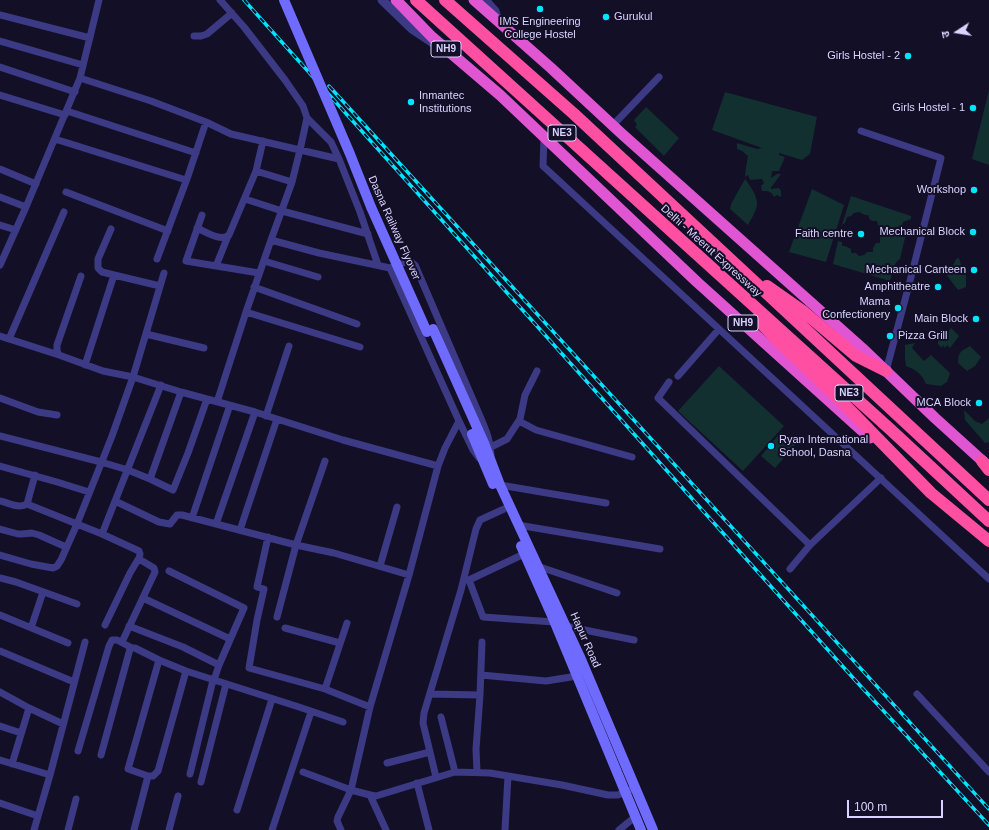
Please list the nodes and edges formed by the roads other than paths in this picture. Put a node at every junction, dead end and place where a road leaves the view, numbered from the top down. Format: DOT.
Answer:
graph roads {
  1 [pos="220,0"];
  2 [pos="284,0"];
  3 [pos="291,0"];
  4 [pos="382,0"];
  5 [pos="396,0"];
  6 [pos="416,0"];
  7 [pos="445,0"];
  8 [pos="474,0"];
  9 [pos="96,1"];
  10 [pos="485,5"];
  11 [pos="232,13"];
  12 [pos="0,15"];
  13 [pos="194,36"];
  14 [pos="90,38"];
  15 [pos="0,41"];
  16 [pos="456,58"];
  17 [pos="84,64"];
  18 [pos="0,67"];
  19 [pos="659,77"];
  20 [pos="80,78"];
  21 [pos="75,92"];
  22 [pos="0,95"];
  23 [pos="66,113"];
  24 [pos="307,118"];
  25 [pos="206,122"];
  26 [pos="613,124"];
  27 [pos="861,131"];
  28 [pos="544,137"];
  29 [pos="55,139"];
  30 [pos="263,142"];
  31 [pos="300,150"];
  32 [pos="196,153"];
  33 [pos="339,158"];
  34 [pos="0,169"];
  35 [pos="256,171"];
  36 [pos="186,180"];
  37 [pos="292,182"];
  38 [pos="36,184"];
  39 [pos="66,192"];
  40 [pos="0,197"];
  41 [pos="245,199"];
  42 [pos="26,207"];
  43 [pos="282,211"];
  44 [pos="64,212"];
  45 [pos="202,215"];
  46 [pos="0,225"];
  47 [pos="197,228"];
  48 [pos="111,229"];
  49 [pos="16,230"];
  50 [pos="168,231"];
  51 [pos="368,234"];
  52 [pos="228,236"];
  53 [pos="271,240"];
  54 [pos="722,253"];
  55 [pos="2,255"];
  56 [pos="158,259"];
  57 [pos="264,261"];
  58 [pos="0,265"];
  59 [pos="378,265"];
  60 [pos="216,266"];
  61 [pos="709,266"];
  62 [pos="390,268"];
  63 [pos="164,273"];
  64 [pos="259,273"];
  65 [pos="114,275"];
  66 [pos="81,276"];
  67 [pos="318,277"];
  68 [pos="160,286"];
  69 [pos="254,287"];
  70 [pos="246,312"];
  71 [pos="357,324"];
  72 [pos="719,329"];
  73 [pos="146,334"];
  74 [pos="0,336"];
  75 [pos="9,339"];
  76 [pos="289,346"];
  77 [pos="360,347"];
  78 [pos="204,348"];
  79 [pos="59,354"];
  80 [pos="85,364"];
  81 [pos="537,371"];
  82 [pos="886,371"];
  83 [pos="678,376"];
  84 [pos="133,377"];
  85 [pos="669,382"];
  86 [pos="161,385"];
  87 [pos="181,392"];
  88 [pos="0,398"];
  89 [pos="207,399"];
  90 [pos="217,402"];
  91 [pos="230,405"];
  92 [pos="255,412"];
  93 [pos="57,415"];
  94 [pos="266,416"];
  95 [pos="277,419"];
  96 [pos="459,421"];
  97 [pos="519,421"];
  98 [pos="0,436"];
  99 [pos="477,437"];
  100 [pos="491,447"];
  101 [pos="632,457"];
  102 [pos="325,461"];
  103 [pos="101,462"];
  104 [pos="488,463"];
  105 [pos="0,466"];
  106 [pos="438,466"];
  107 [pos="987,466"];
  108 [pos="128,470"];
  109 [pos="35,475"];
  110 [pos="881,478"];
  111 [pos="150,479"];
  112 [pos="500,485"];
  113 [pos="89,492"];
  114 [pos="931,493"];
  115 [pos="0,500"];
  116 [pos="989,500"];
  117 [pos="115,501"];
  118 [pos="606,503"];
  119 [pos="27,504"];
  120 [pos="397,507"];
  121 [pos="504,509"];
  122 [pos="192,518"];
  123 [pos="989,521"];
  124 [pos="77,524"];
  125 [pos="216,524"];
  126 [pos="518,525"];
  127 [pos="0,529"];
  128 [pos="240,530"];
  129 [pos="102,534"];
  130 [pos="268,537"];
  131 [pos="989,541"];
  132 [pos="296,545"];
  133 [pos="810,545"];
  134 [pos="66,547"];
  135 [pos="989,548"];
  136 [pos="660,549"];
  137 [pos="524,554"];
  138 [pos="0,555"];
  139 [pos="139,558"];
  140 [pos="380,566"];
  141 [pos="537,566"];
  142 [pos="790,569"];
  143 [pos="169,570"];
  144 [pos="409,575"];
  145 [pos="0,578"];
  146 [pos="989,579"];
  147 [pos="43,592"];
  148 [pos="617,593"];
  149 [pos="143,598"];
  150 [pos="77,604"];
  151 [pos="0,615"];
  152 [pos="277,617"];
  153 [pos="554,622"];
  154 [pos="347,623"];
  155 [pos="105,625"];
  156 [pos="129,626"];
  157 [pos="565,626"];
  158 [pos="31,628"];
  159 [pos="284,628"];
  160 [pos="230,639"];
  161 [pos="634,640"];
  162 [pos="85,642"];
  163 [pos="122,642"];
  164 [pos="482,642"];
  165 [pos="68,643"];
  166 [pos="340,643"];
  167 [pos="132,648"];
  168 [pos="0,651"];
  169 [pos="159,660"];
  170 [pos="219,665"];
  171 [pos="186,671"];
  172 [pos="481,674"];
  173 [pos="577,676"];
  174 [pos="213,680"];
  175 [pos="74,682"];
  176 [pos="226,684"];
  177 [pos="325,689"];
  178 [pos="0,692"];
  179 [pos="430,694"];
  180 [pos="917,694"];
  181 [pos="480,695"];
  182 [pos="272,699"];
  183 [pos="370,707"];
  184 [pos="29,708"];
  185 [pos="311,712"];
  186 [pos="441,717"];
  187 [pos="343,722"];
  188 [pos="63,724"];
  189 [pos="0,726"];
  190 [pos="21,733"];
  191 [pos="78,751"];
  192 [pos="430,752"];
  193 [pos="101,755"];
  194 [pos="0,760"];
  195 [pos="387,763"];
  196 [pos="12,764"];
  197 [pos="303,772"];
  198 [pos="454,772"];
  199 [pos="477,772"];
  200 [pos="989,772"];
  201 [pos="190,774"];
  202 [pos="50,775"];
  203 [pos="148,776"];
  204 [pos="508,776"];
  205 [pos="436,777"];
  206 [pos="201,782"];
  207 [pos="417,783"];
  208 [pos="635,788"];
  209 [pos="351,790"];
  210 [pos="624,792"];
  211 [pos="370,795"];
  212 [pos="178,796"];
  213 [pos="76,799"];
  214 [pos="0,803"];
  215 [pos="237,810"];
  216 [pos="38,816"];
  217 [pos="635,817"];
  218 [pos="34,830"];
  219 [pos="68,830"];
  220 [pos="134,830"];
  221 [pos="169,830"];
  222 [pos="272,830"];
  223 [pos="341,830"];
  224 [pos="386,830"];
  225 [pos="429,830"];
  226 [pos="505,830"];
  227 [pos="619,830"];
  228 [pos="641,830"];
  229 [pos="652,830"];
  1 -- 11 [label="street"];
  2 -- 99 [label="main road, Dasna Railway Flyover, bridge"];
  3 -- 99 [label="main road, Dasna Railway Flyover"];
  4 -- 16 [label="street"];
  5 -- 16 [label="highway, NH9"];
  6 -- 61 [label="highway, Delhi - Meerut Expressway / NE3"];
  7 -- 54 [label="highway, Delhi - Meerut Expressway / NE3"];
  8 -- 10 [label="highway"];
  9 -- 14 [label="street"];
  10 -- 26 [label="highway"];
  11 -- 13 [label="street"];
  11 -- 24 [label="street"];
  12 -- 14 [label="street"];
  14 -- 17 [label="street"];
  15 -- 17 [label="street"];
  16 -- 28 [label="highway, NH9"];
  17 -- 20 [label="street"];
  18 -- 21 [label="street"];
  19 -- 26 [label="street"];
  20 -- 21 [label="street"];
  20 -- 25 [label="street"];
  21 -- 23 [label="street"];
  22 -- 23 [label="street"];
  23 -- 29 [label="street"];
  23 -- 32 [label="street"];
  24 -- 31 [label="street"];
  24 -- 33 [label="street"];
  25 -- 30 [label="street"];
  25 -- 32 [label="street"];
  26 -- 82 [label="highway"];
  27 -- 82 [label="street"];
  28 -- 72 [label="street"];
  28 -- 114 [label="highway, NH9"];
  29 -- 36 [label="street"];
  29 -- 38 [label="street"];
  30 -- 31 [label="street"];
  30 -- 35 [label="street"];
  31 -- 33 [label="street"];
  31 -- 37 [label="street"];
  32 -- 36 [label="street"];
  33 -- 51 [label="street"];
  34 -- 38 [label="street"];
  35 -- 37 [label="street"];
  35 -- 41 [label="street"];
  36 -- 50 [label="street"];
  37 -- 43 [label="street"];
  38 -- 42 [label="street"];
  39 -- 50 [label="street"];
  40 -- 42 [label="street"];
  41 -- 43 [label="street"];
  41 -- 52 [label="street"];
  42 -- 49 [label="street"];
  43 -- 51 [label="street"];
  43 -- 53 [label="street"];
  44 -- 75 [label="street"];
  45 -- 47 [label="street"];
  46 -- 49 [label="street"];
  47 -- 52 [label="street"];
  47 -- 60 [label="street"];
  48 -- 65 [label="street"];
  49 -- 55 [label="street"];
  50 -- 56 [label="street"];
  51 -- 59 [label="street"];
  52 -- 60 [label="street"];
  53 -- 57 [label="street"];
  53 -- 59 [label="street"];
  54 -- 82 [label="highway"];
  54 -- 116 [label="highway, Delhi - Meerut Expressway / NE3"];
  55 -- 58 [label="street"];
  57 -- 64 [label="street"];
  57 -- 67 [label="street"];
  59 -- 62 [label="street"];
  60 -- 64 [label="street"];
  61 -- 114 [label="highway"];
  61 -- 123 [label="highway, Delhi - Meerut Expressway / NE3"];
  62 -- 96 [label="street"];
  62 -- 100 [label="street"];
  63 -- 68 [label="street"];
  64 -- 69 [label="street"];
  65 -- 68 [label="street"];
  65 -- 80 [label="street"];
  66 -- 79 [label="street"];
  68 -- 73 [label="street"];
  69 -- 70 [label="street"];
  69 -- 71 [label="street"];
  70 -- 77 [label="street"];
  70 -- 90 [label="street"];
  72 -- 83 [label="street"];
  72 -- 110 [label="street"];
  73 -- 78 [label="street"];
  73 -- 84 [label="street"];
  74 -- 75 [label="street"];
  75 -- 79 [label="street"];
  76 -- 94 [label="street"];
  79 -- 80 [label="street"];
  80 -- 84 [label="street"];
  81 -- 97 [label="street"];
  82 -- 107 [label="highway"];
  84 -- 86 [label="street"];
  84 -- 103 [label="street"];
  85 -- 133 [label="street"];
  86 -- 87 [label="street"];
  86 -- 108 [label="street"];
  87 -- 89 [label="street"];
  87 -- 111 [label="street"];
  88 -- 93 [label="street"];
  89 -- 90 [label="street"];
  89 -- 111 [label="street"];
  90 -- 91 [label="street"];
  91 -- 92 [label="street"];
  91 -- 122 [label="street"];
  92 -- 94 [label="street"];
  92 -- 125 [label="street"];
  94 -- 95 [label="street"];
  95 -- 106 [label="street"];
  95 -- 128 [label="street"];
  96 -- 104 [label="street"];
  96 -- 106 [label="street"];
  97 -- 100 [label="street"];
  97 -- 101 [label="street"];
  98 -- 103 [label="street"];
  99 -- 104 [label="main road, Dasna Railway Flyover"];
  100 -- 104 [label="street"];
  102 -- 132 [label="street"];
  103 -- 108 [label="street"];
  103 -- 113 [label="street"];
  104 -- 112 [label="main road, Hapur Road"];
  104 -- 121 [label="main road, Hapur Road"];
  105 -- 109 [label="street"];
  106 -- 144 [label="street"];
  108 -- 111 [label="street"];
  108 -- 117 [label="street"];
  109 -- 113 [label="street"];
  109 -- 119 [label="street"];
  110 -- 133 [label="street"];
  110 -- 146 [label="street"];
  112 -- 118 [label="street"];
  112 -- 126 [label="main road, Hapur Road"];
  113 -- 124 [label="street"];
  114 -- 131 [label="highway"];
  114 -- 135 [label="highway, NH9"];
  115 -- 119 [label="street"];
  117 -- 122 [label="street"];
  117 -- 129 [label="street"];
  119 -- 124 [label="street"];
  120 -- 140 [label="street"];
  121 -- 137 [label="main road, Hapur Road"];
  121 -- 179 [label="street"];
  122 -- 125 [label="street"];
  124 -- 129 [label="street"];
  124 -- 134 [label="street"];
  125 -- 128 [label="street"];
  126 -- 136 [label="street"];
  126 -- 141 [label="main road, Hapur Road"];
  127 -- 134 [label="street"];
  128 -- 130 [label="street"];
  129 -- 139 [label="street"];
  130 -- 132 [label="street"];
  130 -- 177 [label="street"];
  132 -- 140 [label="street"];
  132 -- 152 [label="street"];
  133 -- 142 [label="street"];
  134 -- 138 [label="street"];
  137 -- 153 [label="main road, Hapur Road"];
  137 -- 153 [label="street"];
  139 -- 149 [label="street"];
  139 -- 155 [label="street"];
  140 -- 144 [label="street"];
  141 -- 148 [label="street"];
  141 -- 157 [label="main road, Hapur Road"];
  143 -- 160 [label="street"];
  144 -- 183 [label="street"];
  145 -- 147 [label="street"];
  147 -- 150 [label="street"];
  147 -- 158 [label="street"];
  149 -- 156 [label="street"];
  149 -- 160 [label="street"];
  151 -- 158 [label="street"];
  153 -- 173 [label="main road, Hapur Road"];
  154 -- 166 [label="street"];
  156 -- 163 [label="street"];
  156 -- 170 [label="street"];
  157 -- 161 [label="street"];
  157 -- 208 [label="main road, Hapur Road"];
  158 -- 165 [label="street"];
  159 -- 166 [label="street"];
  160 -- 170 [label="street"];
  162 -- 175 [label="street"];
  163 -- 167 [label="street"];
  163 -- 191 [label="street"];
  164 -- 172 [label="street"];
  166 -- 177 [label="street"];
  167 -- 169 [label="street"];
  167 -- 193 [label="street"];
  168 -- 175 [label="street"];
  169 -- 171 [label="street"];
  169 -- 203 [label="street"];
  170 -- 174 [label="street"];
  171 -- 174 [label="street"];
  171 -- 203 [label="street"];
  172 -- 173 [label="street"];
  172 -- 181 [label="street"];
  173 -- 210 [label="main road, Hapur Road"];
  174 -- 176 [label="street"];
  174 -- 201 [label="street"];
  175 -- 188 [label="street"];
  176 -- 182 [label="street"];
  176 -- 206 [label="street"];
  177 -- 183 [label="street"];
  178 -- 184 [label="street"];
  179 -- 181 [label="street"];
  179 -- 192 [label="street"];
  180 -- 200 [label="street"];
  181 -- 199 [label="street"];
  182 -- 185 [label="street"];
  182 -- 215 [label="street"];
  183 -- 209 [label="street"];
  184 -- 188 [label="street"];
  184 -- 190 [label="street"];
  185 -- 187 [label="street"];
  185 -- 222 [label="street"];
  186 -- 198 [label="street"];
  188 -- 202 [label="street"];
  189 -- 190 [label="street"];
  190 -- 196 [label="street"];
  192 -- 195 [label="street"];
  192 -- 205 [label="street"];
  194 -- 196 [label="street"];
  196 -- 202 [label="street"];
  197 -- 209 [label="street"];
  198 -- 199 [label="street"];
  198 -- 205 [label="street"];
  199 -- 204 [label="street"];
  202 -- 216 [label="street"];
  203 -- 220 [label="street"];
  204 -- 210 [label="street"];
  204 -- 226 [label="street"];
  205 -- 207 [label="street"];
  207 -- 211 [label="street"];
  207 -- 225 [label="street"];
  208 -- 210 [label="street"];
  208 -- 229 [label="main road, Hapur Road"];
  209 -- 211 [label="street"];
  209 -- 223 [label="street"];
  210 -- 217 [label="main road, Hapur Road"];
  211 -- 224 [label="street"];
  212 -- 221 [label="street"];
  213 -- 219 [label="street"];
  214 -- 216 [label="street"];
  216 -- 218 [label="street"];
  217 -- 227 [label="street"];
  217 -- 228 [label="main road, Hapur Road"];
}
